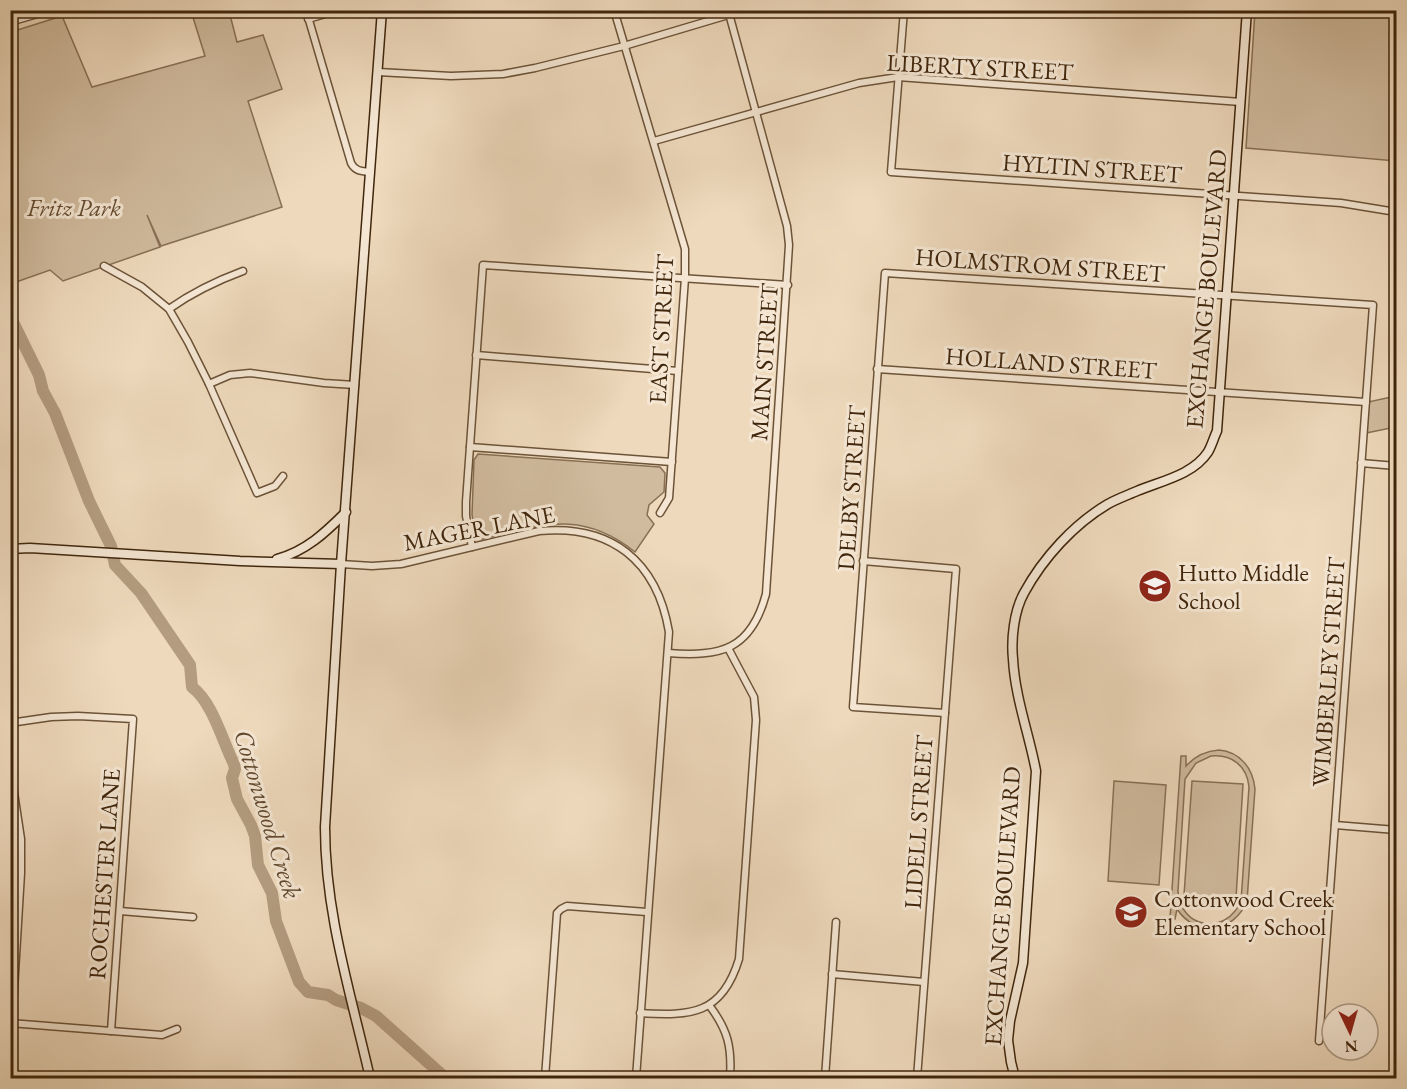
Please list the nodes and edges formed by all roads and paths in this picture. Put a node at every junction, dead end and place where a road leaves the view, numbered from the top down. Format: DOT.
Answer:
graph roads {
  1 [pos="51,10"];
  2 [pos="306,10"];
  3 [pos="339,10"];
  4 [pos="382,10"];
  5 [pos="614,10"];
  6 [pos="745,10"];
  7 [pos="904,10"];
  8 [pos="1247,10"];
  9 [pos="729,13"];
  10 [pos="309,19"];
  11 [pos="10,22"];
  12 [pos="624,46"];
  13 [pos="378,72"];
  14 [pos="898,77"];
  15 [pos="1241,102"];
  16 [pos="756,113"];
  17 [pos="654,141"];
  18 [pos="369,172"];
  19 [pos="1234,196"];
  20 [pos="1396,212"];
  21 [pos="104,266"];
  22 [pos="243,271"];
  23 [pos="885,273"];
  24 [pos="685,278"];
  25 [pos="788,285"];
  26 [pos="1227,295"];
  27 [pos="1373,305"];
  28 [pos="169,309"];
  29 [pos="476,355"];
  30 [pos="877,369"];
  31 [pos="678,371"];
  32 [pos="208,384"];
  33 [pos="355,385"];
  34 [pos="1221,393"];
  35 [pos="1366,402"];
  36 [pos="470,447"];
  37 [pos="672,462"];
  38 [pos="1361,463"];
  39 [pos="1396,466"];
  40 [pos="283,476"];
  41 [pos="346,512"];
  42 [pos="660,513"];
  43 [pos="472,547"];
  44 [pos="10,549"];
  45 [pos="268,561"];
  46 [pos="863,561"];
  47 [pos="341,564"];
  48 [pos="728,648"];
  49 [pos="668,653"];
  50 [pos="945,713"];
  51 [pos="10,723"];
  52 [pos="10,766"];
  53 [pos="1335,825"];
  54 [pos="1396,830"];
  55 [pos="120,911"];
  56 [pos="647,912"];
  57 [pos="193,917"];
  58 [pos="836,922"];
  59 [pos="832,974"];
  60 [pos="924,982"];
  61 [pos="709,1005"];
  62 [pos="640,1012"];
  63 [pos="11,1023"];
  64 [pos="177,1029"];
  65 [pos="111,1031"];
  66 [pos="1319,1041"];
  67 [pos="1396,1076"];
  68 [pos="370,1078"];
  69 [pos="545,1078"];
  70 [pos="636,1078"];
  71 [pos="730,1078"];
  72 [pos="825,1078"];
  73 [pos="916,1078"];
  74 [pos="1015,1078"];
  75 [pos="1387,1078"];
  1 -- 11 [label="street"];
  2 -- 10 [label="street"];
  3 -- 10 [label="street"];
  4 -- 13 [label="street"];
  5 -- 12 [label="street, EAST STREET"];
  6 -- 9 [label="street"];
  7 -- 14 [label="street"];
  8 -- 15 [label="street, EXCHANGE BOULEVARD"];
  9 -- 12 [label="street"];
  9 -- 16 [label="street, MAIN STREET"];
  10 -- 18 [label="street"];
  12 -- 13 [label="street"];
  12 -- 17 [label="street, EAST STREET"];
  13 -- 18 [label="street"];
  14 -- 15 [label="street, LIBERTY STREET"];
  14 -- 16 [label="street, LIBERTY STREET"];
  14 -- 19 [label="street, HYLTIN STREET"];
  15 -- 19 [label="street, EXCHANGE BOULEVARD"];
  16 -- 17 [label="street, LIBERTY STREET"];
  16 -- 25 [label="street, MAIN STREET"];
  17 -- 24 [label="street, EAST STREET"];
  18 -- 33 [label="street"];
  19 -- 20 [label="street, HYLTIN STREET"];
  19 -- 26 [label="street, EXCHANGE BOULEVARD"];
  21 -- 28 [label="street"];
  22 -- 28 [label="street"];
  23 -- 26 [label="street, HOLMSTROM STREET"];
  23 -- 30 [label="street, DELBY STREET"];
  24 -- 25 [label="street"];
  24 -- 29 [label="street"];
  24 -- 31 [label="street, EAST STREET"];
  25 -- 48 [label="street, MAIN STREET"];
  26 -- 27 [label="street, HOLMSTROM STREET"];
  26 -- 34 [label="street, EXCHANGE BOULEVARD"];
  27 -- 35 [label="street, WIMBERLEY STREET"];
  28 -- 32 [label="street"];
  29 -- 31 [label="street"];
  29 -- 36 [label="street"];
  30 -- 34 [label="street, HOLLAND STREET"];
  30 -- 46 [label="street, DELBY STREET"];
  31 -- 37 [label="street, EAST STREET"];
  32 -- 33 [label="street"];
  32 -- 40 [label="street"];
  33 -- 41 [label="street"];
  34 -- 35 [label="street, HOLLAND STREET"];
  34 -- 74 [label="street, EXCHANGE BOULEVARD"];
  35 -- 38 [label="street, WIMBERLEY STREET"];
  36 -- 37 [label="street"];
  36 -- 43 [label="street"];
  37 -- 42 [label="street, EAST STREET"];
  38 -- 39 [label="street"];
  38 -- 53 [label="street, WIMBERLEY STREET"];
  41 -- 45 [label="street"];
  41 -- 47 [label="street"];
  43 -- 47 [label="street, MAGER LANE"];
  43 -- 49 [label="street, MAGER LANE"];
  44 -- 45 [label="street, MAGER LANE"];
  45 -- 47 [label="street, MAGER LANE"];
  46 -- 50 [label="street, DELBY STREET"];
  46 -- 50 [label="street, LIDELL STREET"];
  47 -- 68 [label="street"];
  48 -- 49 [label="street, MAIN STREET"];
  48 -- 61 [label="street"];
  49 -- 56 [label="street, MAGER LANE"];
  50 -- 60 [label="street, LIDELL STREET"];
  51 -- 55 [label="street, ROCHESTER LANE"];
  52 -- 63 [label="street"];
  53 -- 54 [label="street"];
  53 -- 66 [label="street, WIMBERLEY STREET"];
  55 -- 57 [label="street"];
  55 -- 65 [label="street, ROCHESTER LANE"];
  56 -- 62 [label="street, MAGER LANE"];
  56 -- 69 [label="street"];
  58 -- 59 [label="street"];
  59 -- 60 [label="street"];
  59 -- 72 [label="street"];
  60 -- 73 [label="street, LIDELL STREET"];
  61 -- 62 [label="street"];
  61 -- 71 [label="street"];
  62 -- 70 [label="street, MAGER LANE"];
  63 -- 65 [label="street"];
  64 -- 65 [label="street"];
  67 -- 75 [label="street"];
}
